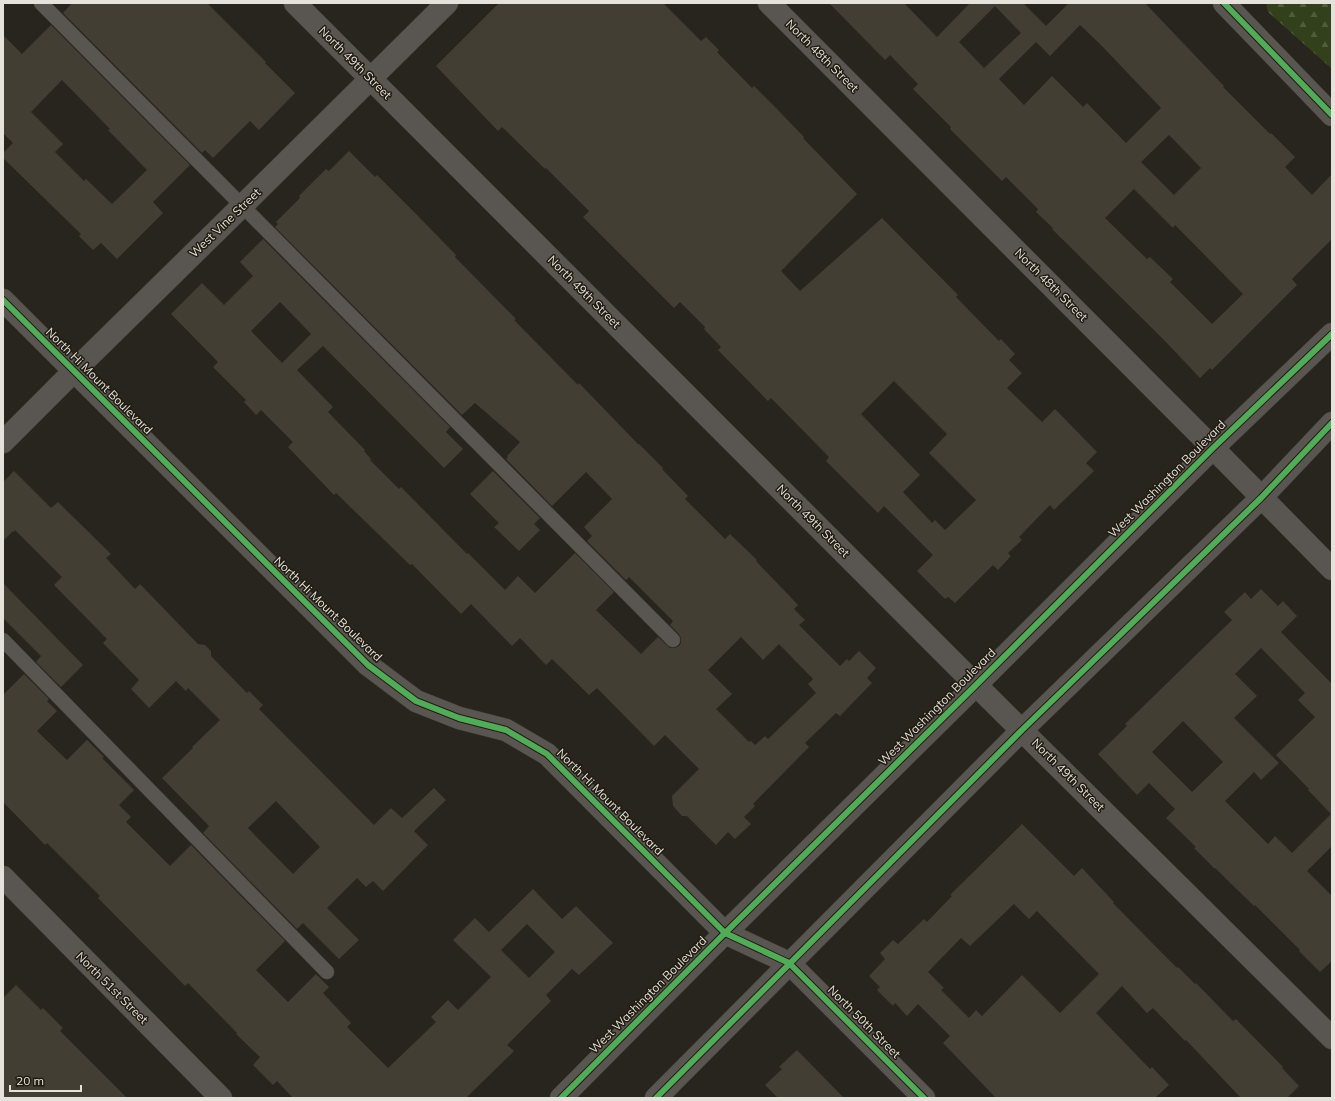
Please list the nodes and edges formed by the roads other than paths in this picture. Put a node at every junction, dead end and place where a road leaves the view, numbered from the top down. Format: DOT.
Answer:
graph roads {
  1 [pos="41,3"];
  2 [pos="295,3"];
  3 [pos="447,3"];
  4 [pos="769,3"];
  5 [pos="1224,3"];
  6 [pos="371,78"];
  7 [pos="1332,115"];
  8 [pos="242,206"];
  9 [pos="3,300"];
  10 [pos="1332,334"];
  11 [pos="74,371"];
  12 [pos="1332,423"];
  13 [pos="3,442"];
  14 [pos="1213,448"];
  15 [pos="1261,498"];
  16 [pos="1332,569"];
  17 [pos="3,640"];
  18 [pos="672,640"];
  19 [pos="976,685"];
  20 [pos="1022,730"];
  21 [pos="3,877"];
  22 [pos="725,933"];
  23 [pos="789,962"];
  24 [pos="327,972"];
  25 [pos="1332,1038"];
  26 [pos="221,1098"];
  27 [pos="561,1098"];
  28 [pos="656,1098"];
  29 [pos="924,1098"];
  1 -- 8 [label="lane"];
  2 -- 6 [label="street, North 49th Street"];
  3 -- 6 [label="street, West Vine Street"];
  4 -- 14 [label="street, North 48th Street"];
  5 -- 7 [label="street"];
  6 -- 8 [label="street, West Vine Street"];
  6 -- 19 [label="street, North 49th Street"];
  8 -- 11 [label="street, West Vine Street"];
  8 -- 18 [label="lane"];
  9 -- 11 [label="street, North Hi Mount Boulevard"];
  10 -- 14 [label="street, West Washington Boulevard"];
  11 -- 13 [label="street, West Vine Street"];
  11 -- 22 [label="street, North Hi Mount Boulevard"];
  12 -- 15 [label="street"];
  14 -- 15 [label="street, North 48th Street"];
  14 -- 19 [label="street, West Washington Boulevard"];
  15 -- 16 [label="street, North 48th Street"];
  15 -- 20 [label="street"];
  17 -- 24 [label="lane"];
  19 -- 20 [label="street, North 49th Street"];
  19 -- 22 [label="street, West Washington Boulevard"];
  20 -- 23 [label="street"];
  20 -- 25 [label="street, North 49th Street"];
  21 -- 26 [label="street, North 51st Street"];
  22 -- 23 [label="street, North Hi Mount Boulevard"];
  22 -- 27 [label="street, West Washington Boulevard"];
  23 -- 28 [label="street"];
  23 -- 29 [label="street, North 50th Street"];
}
